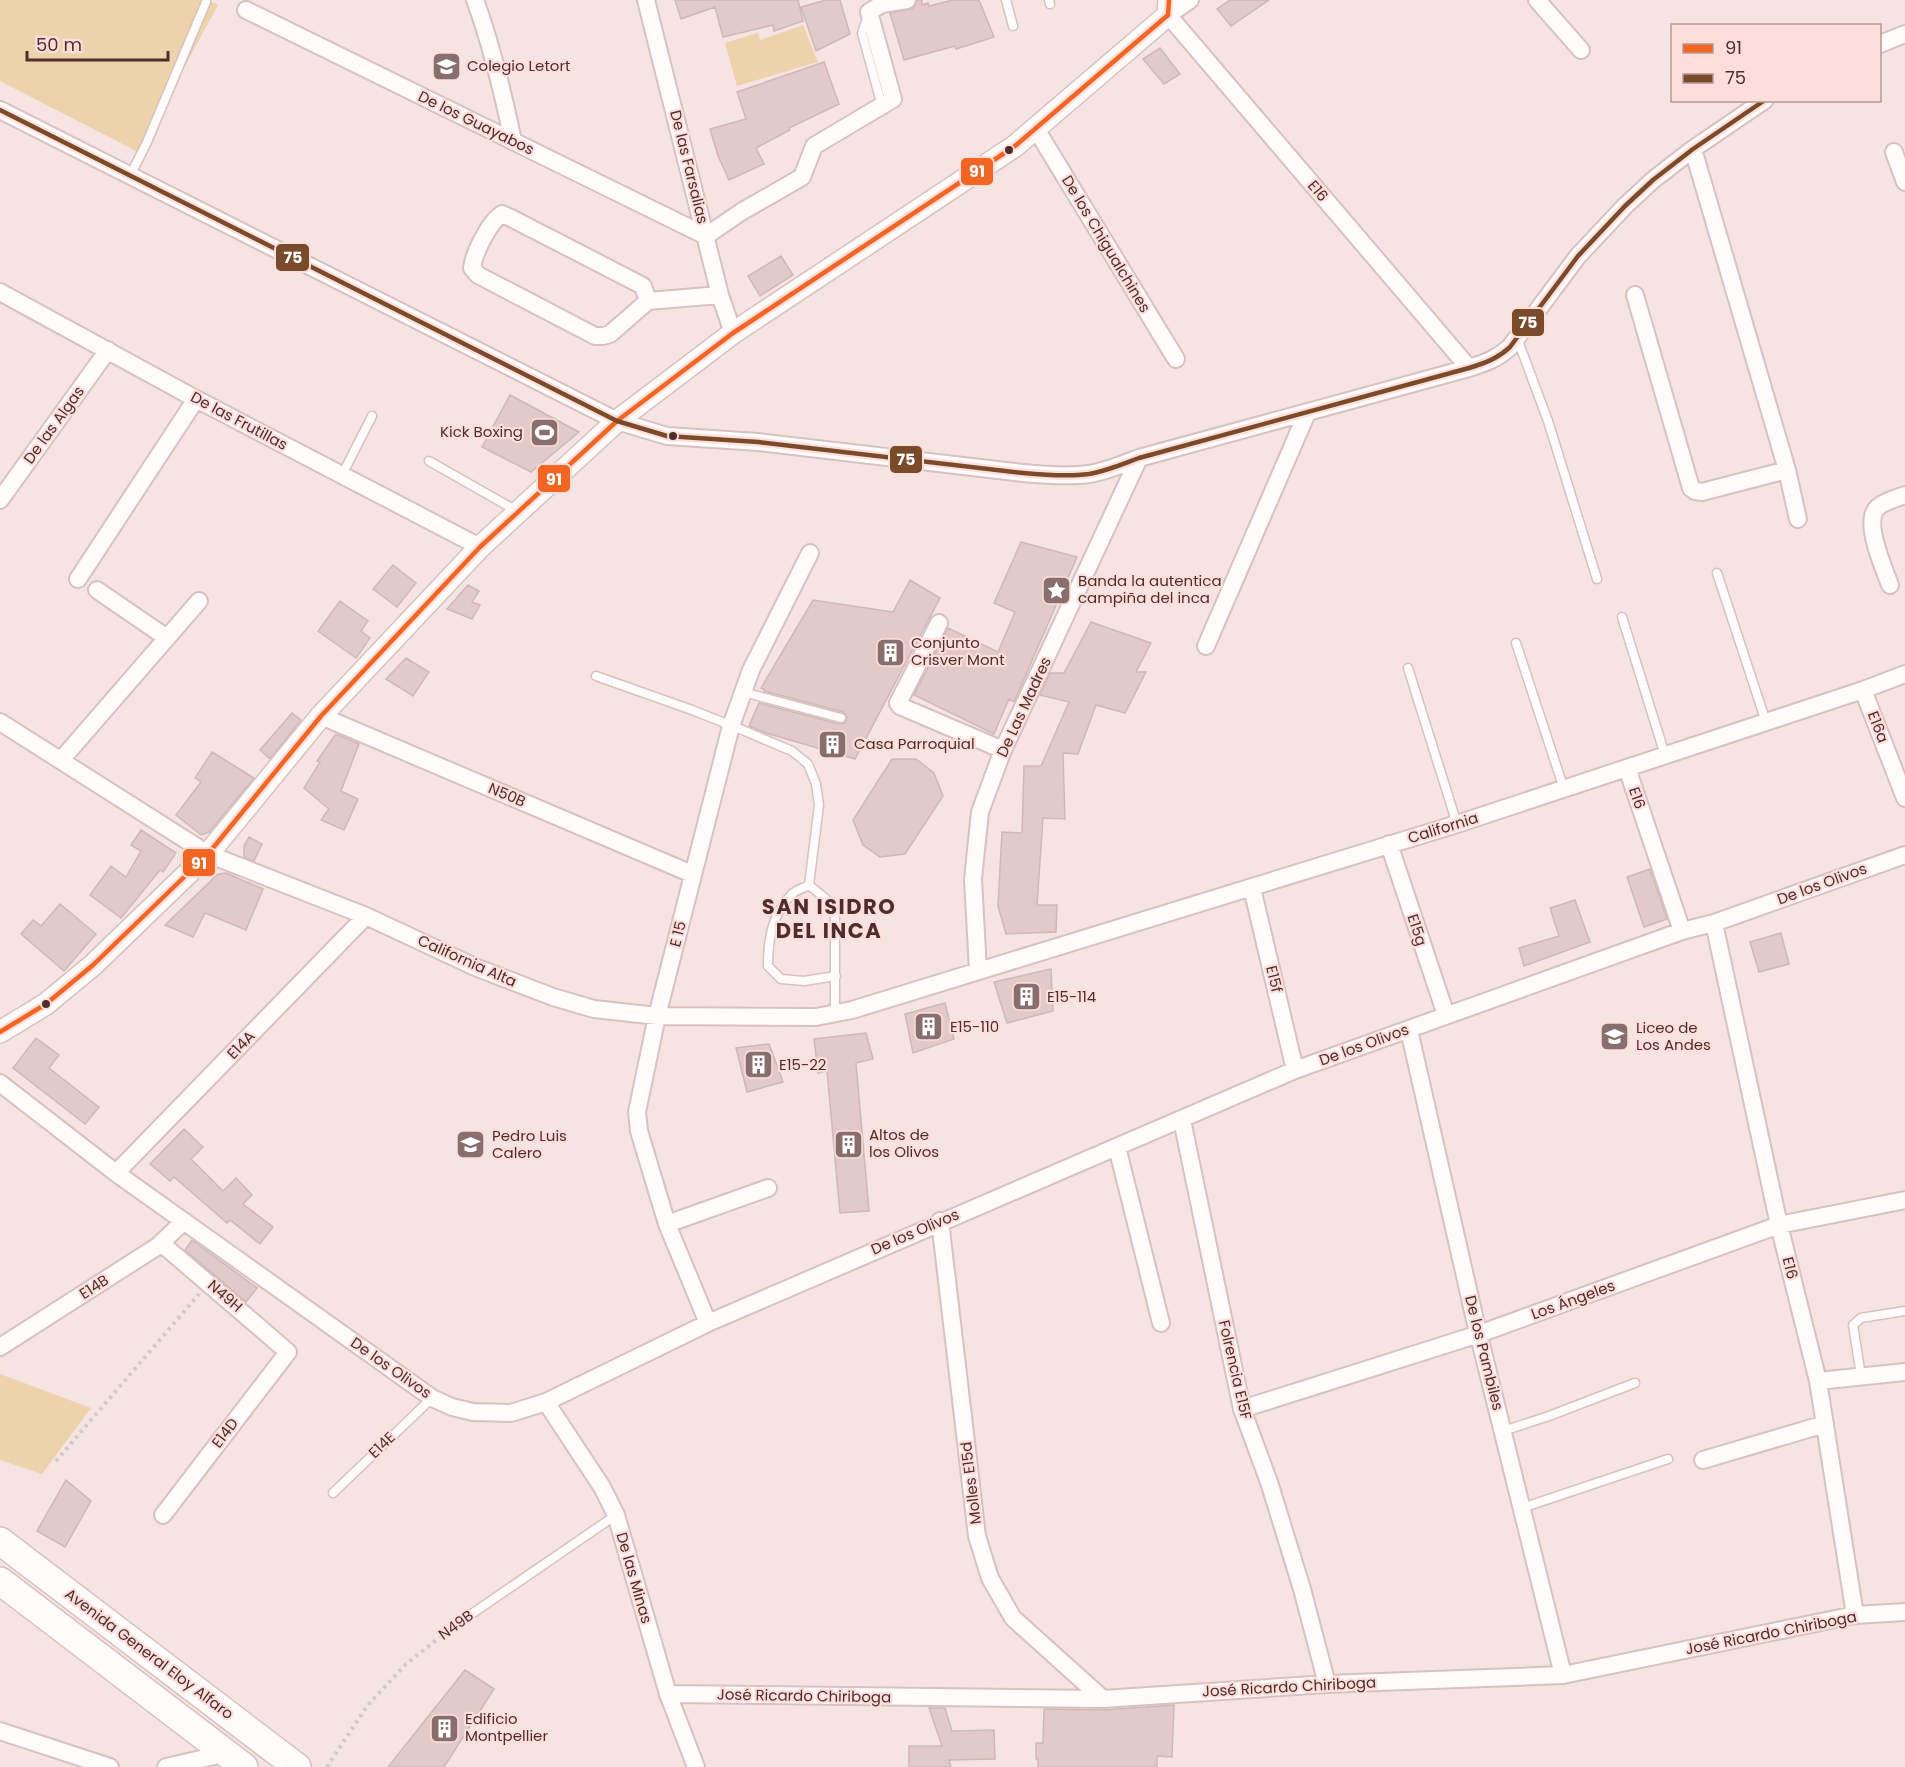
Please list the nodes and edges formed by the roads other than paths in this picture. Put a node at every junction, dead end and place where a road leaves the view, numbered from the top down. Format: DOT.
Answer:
graph roads {
  1 [pos="475,0"];
  2 [pos="646,0"];
  3 [pos="907,0"];
  4 [pos="1006,0"];
  5 [pos="1190,0"];
  6 [pos="1537,0"];
  7 [pos="206,2"];
  8 [pos="1168,7"];
  9 [pos="246,10"];
  10 [pos="1013,26"];
  11 [pos="1905,34"];
  12 [pos="1881,44"];
  13 [pos="1581,50"];
  14 [pos="1762,102"];
  15 [pos="0,110"];
  16 [pos="1036,129"];
  17 [pos="513,141"];
  18 [pos="1693,149"];
  19 [pos="1894,152"];
  20 [pos="130,176"];
  21 [pos="1905,182"];
  22 [pos="706,236"];
  23 [pos="0,292"];
  24 [pos="720,295"];
  25 [pos="1635,295"];
  26 [pos="648,300"];
  27 [pos="733,333"];
  28 [pos="1517,338"];
  29 [pos="108,350"];
  30 [pos="1176,359"];
  31 [pos="1469,368"];
  32 [pos="196,399"];
  33 [pos="1307,413"];
  34 [pos="372,417"];
  35 [pos="617,421"];
  36 [pos="1139,458"];
  37 [pos="429,461"];
  38 [pos="1787,470"];
  39 [pos="342,475"];
  40 [pos="1905,495"];
  41 [pos="0,500"];
  42 [pos="517,511"];
  43 [pos="1798,519"];
  44 [pos="480,546"];
  45 [pos="810,553"];
  46 [pos="1717,573"];
  47 [pos="78,579"];
  48 [pos="1597,579"];
  49 [pos="1890,585"];
  50 [pos="97,590"];
  51 [pos="199,601"];
  52 [pos="1622,617"];
  53 [pos="939,623"];
  54 [pos="167,639"];
  55 [pos="1516,644"];
  56 [pos="1206,646"];
  57 [pos="1408,668"];
  58 [pos="1905,674"];
  59 [pos="596,676"];
  60 [pos="1863,690"];
  61 [pos="743,692"];
  62 [pos="321,716"];
  63 [pos="841,718"];
  64 [pos="0,722"];
  65 [pos="1766,722"];
  66 [pos="731,726"];
  67 [pos="1003,750"];
  68 [pos="1665,755"];
  69 [pos="60,760"];
  70 [pos="1627,768"];
  71 [pos="1564,789"];
  72 [pos="1905,798"];
  73 [pos="1457,824"];
  74 [pos="1389,844"];
  75 [pos="208,854"];
  76 [pos="1905,855"];
  77 [pos="692,874"];
  78 [pos="809,885"];
  79 [pos="1252,888"];
  80 [pos="366,916"];
  81 [pos="1714,923"];
  82 [pos="1682,931"];
  83 [pos="978,971"];
  84 [pos="836,976"];
  85 [pos="835,1015"];
  86 [pos="1446,1015"];
  87 [pos="657,1016"];
  88 [pos="1409,1030"];
  89 [pos="0,1032"];
  90 [pos="1295,1070"];
  91 [pos="0,1083"];
  92 [pos="1182,1120"];
  93 [pos="1117,1147"];
  94 [pos="116,1173"];
  95 [pos="768,1188"];
  96 [pos="1905,1200"];
  97 [pos="184,1221"];
  98 [pos="940,1221"];
  99 [pos="667,1224"];
  100 [pos="1779,1225"];
  101 [pos="161,1243"];
  102 [pos="1905,1311"];
  103 [pos="708,1323"];
  104 [pos="1161,1323"];
  105 [pos="1479,1334"];
  106 [pos="0,1347"];
  107 [pos="288,1352"];
  108 [pos="1905,1372"];
  109 [pos="1861,1376"];
  110 [pos="1818,1381"];
  111 [pos="1635,1383"];
  112 [pos="432,1398"];
  113 [pos="546,1402"];
  114 [pos="1242,1408"];
  115 [pos="1825,1425"];
  116 [pos="1503,1431"];
  117 [pos="1668,1459"];
  118 [pos="1703,1460"];
  119 [pos="333,1493"];
  120 [pos="1522,1508"];
  121 [pos="163,1515"];
  122 [pos="616,1515"];
  123 [pos="0,1541"];
  124 [pos="0,1581"];
  125 [pos="1905,1612"];
  126 [pos="1855,1615"];
  127 [pos="457,1624"];
  128 [pos="1563,1675"];
  129 [pos="1327,1684"];
  130 [pos="668,1695"];
  131 [pos="1103,1699"];
  132 [pos="0,1731"];
  133 [pos="236,1760"];
  134 [pos="110,1767"];
  135 [pos="166,1767"];
  136 [pos="297,1767"];
  137 [pos="696,1767"];
  1 -- 17 [label="street"];
  2 -- 22 [label="street, De las Farsalias"];
  3 -- 22 [label="street"];
  4 -- 10 [label="lane"];
  5 -- 8 [label="street"];
  6 -- 13 [label="street"];
  7 -- 20 [label="lane"];
  8 -- 16 [label="street"];
  8 -- 31 [label="street, E16"];
  9 -- 17 [label="street, De los Guayabos"];
  11 -- 12 [label="street"];
  14 -- 18 [label="street"];
  15 -- 20 [label="street"];
  16 -- 27 [label="street"];
  16 -- 30 [label="street, De los Chigualchines"];
  17 -- 22 [label="street, De los Guayabos"];
  18 -- 28 [label="street"];
  18 -- 38 [label="street"];
  19 -- 21 [label="street"];
  20 -- 35 [label="street"];
  22 -- 24 [label="street, De las Farsalias"];
  23 -- 29 [label="street, De las Frutillas"];
  24 -- 26 [label="street"];
  24 -- 27 [label="street, De las Farsalias"];
  25 -- 38 [label="street"];
  26 -- 26 [label="street"];
  27 -- 35 [label="street"];
  28 -- 31 [label="street"];
  28 -- 48 [label="lane"];
  29 -- 32 [label="street, De las Frutillas"];
  29 -- 41 [label="street, De las Algas"];
  31 -- 33 [label="street"];
  32 -- 39 [label="street, De las Frutillas"];
  32 -- 47 [label="street"];
  33 -- 36 [label="street"];
  33 -- 56 [label="street"];
  34 -- 39 [label="lane"];
  35 -- 36 [label="street"];
  35 -- 42 [label="street"];
  36 -- 67 [label="street, De Las Madres"];
  37 -- 42 [label="lane"];
  38 -- 43 [label="street"];
  39 -- 44 [label="street, De las Frutillas"];
  40 -- 49 [label="street"];
  42 -- 44 [label="street"];
  44 -- 62 [label="street"];
  45 -- 61 [label="street, E 15"];
  46 -- 65 [label="lane"];
  50 -- 54 [label="street"];
  51 -- 54 [label="street"];
  52 -- 68 [label="lane"];
  53 -- 67 [label="street"];
  54 -- 69 [label="street"];
  55 -- 71 [label="lane"];
  57 -- 73 [label="lane"];
  58 -- 60 [label="street, California"];
  59 -- 66 [label="lane"];
  60 -- 65 [label="street, California"];
  60 -- 72 [label="street, E16a"];
  61 -- 63 [label="lane"];
  61 -- 66 [label="street, E 15"];
  62 -- 75 [label="street"];
  62 -- 77 [label="street, N50B"];
  64 -- 69 [label="street, California Alta"];
  65 -- 68 [label="street, California"];
  66 -- 77 [label="street, E 15"];
  66 -- 78 [label="lane"];
  67 -- 83 [label="street, De Las Madres"];
  68 -- 70 [label="street, California"];
  69 -- 75 [label="street, California Alta"];
  70 -- 71 [label="street, California"];
  70 -- 82 [label="street, E16"];
  71 -- 73 [label="street, California"];
  73 -- 74 [label="street, California"];
  74 -- 79 [label="street, California"];
  74 -- 86 [label="street, E15g"];
  75 -- 80 [label="street, California Alta"];
  75 -- 89 [label="street"];
  76 -- 81 [label="street, De los Olivos"];
  77 -- 87 [label="street, E 15"];
  78 -- 84 [label="lane"];
  78 -- 84 [label="lane"];
  79 -- 83 [label="street, California"];
  79 -- 90 [label="street, E15f"];
  80 -- 87 [label="street, California Alta"];
  80 -- 94 [label="street, E14A"];
  81 -- 82 [label="street, De los Olivos"];
  81 -- 100 [label="street, E16"];
  82 -- 86 [label="street, De los Olivos"];
  83 -- 85 [label="street, California Alta"];
  84 -- 85 [label="lane"];
  85 -- 87 [label="street, California Alta"];
  86 -- 88 [label="street, De los Olivos"];
  87 -- 99 [label="street, E 15"];
  88 -- 90 [label="street, De los Olivos"];
  88 -- 105 [label="street, De los Pambiles"];
  90 -- 92 [label="street, De los Olivos"];
  91 -- 94 [label="street, De los Olivos"];
  92 -- 93 [label="street, De los Olivos"];
  92 -- 114 [label="street, Folrencia E15F"];
  93 -- 98 [label="street, De los Olivos"];
  93 -- 104 [label="street"];
  94 -- 97 [label="street, De los Olivos"];
  95 -- 99 [label="street"];
  96 -- 100 [label="street, Los Ángeles"];
  97 -- 101 [label="street, E14B"];
  97 -- 112 [label="street, De los Olivos"];
  98 -- 103 [label="street, De los Olivos"];
  98 -- 131 [label="street, Molles E15d"];
  99 -- 103 [label="street, E 15"];
  100 -- 105 [label="street, Los Ángeles"];
  100 -- 110 [label="street, E16"];
  101 -- 106 [label="street, E14B"];
  101 -- 107 [label="street, N49H"];
  102 -- 109 [label="lane"];
  103 -- 113 [label="street, De los Olivos"];
  105 -- 114 [label="street, Los Ángeles"];
  105 -- 116 [label="street, De los Pambiles"];
  107 -- 121 [label="street, E14D"];
  108 -- 109 [label="street"];
  109 -- 110 [label="street"];
  110 -- 115 [label="street, E16"];
  111 -- 116 [label="lane"];
  112 -- 113 [label="street, De los Olivos"];
  112 -- 119 [label="lane, E14E"];
  113 -- 122 [label="street, De las Minas"];
  114 -- 129 [label="street, Folrencia E15F"];
  115 -- 118 [label="street"];
  115 -- 126 [label="street, E16"];
  116 -- 120 [label="street, De los Pambiles"];
  117 -- 120 [label="lane"];
  120 -- 128 [label="street, De los Pambiles"];
  122 -- 127 [label="lane, N49B"];
  122 -- 130 [label="street, De las Minas"];
  123 -- 136 [label="main road, Avenida General Eloy Alfaro"];
  124 -- 133 [label="main road"];
  125 -- 126 [label="street, José Ricardo Chiriboga"];
  126 -- 128 [label="street, José Ricardo Chiriboga"];
  128 -- 129 [label="street, José Ricardo Chiriboga"];
  129 -- 131 [label="street, José Ricardo Chiriboga"];
  130 -- 131 [label="street, José Ricardo Chiriboga"];
  130 -- 137 [label="street, De las Minas"];
  132 -- 134 [label="street"];
  133 -- 135 [label="street"];
}
